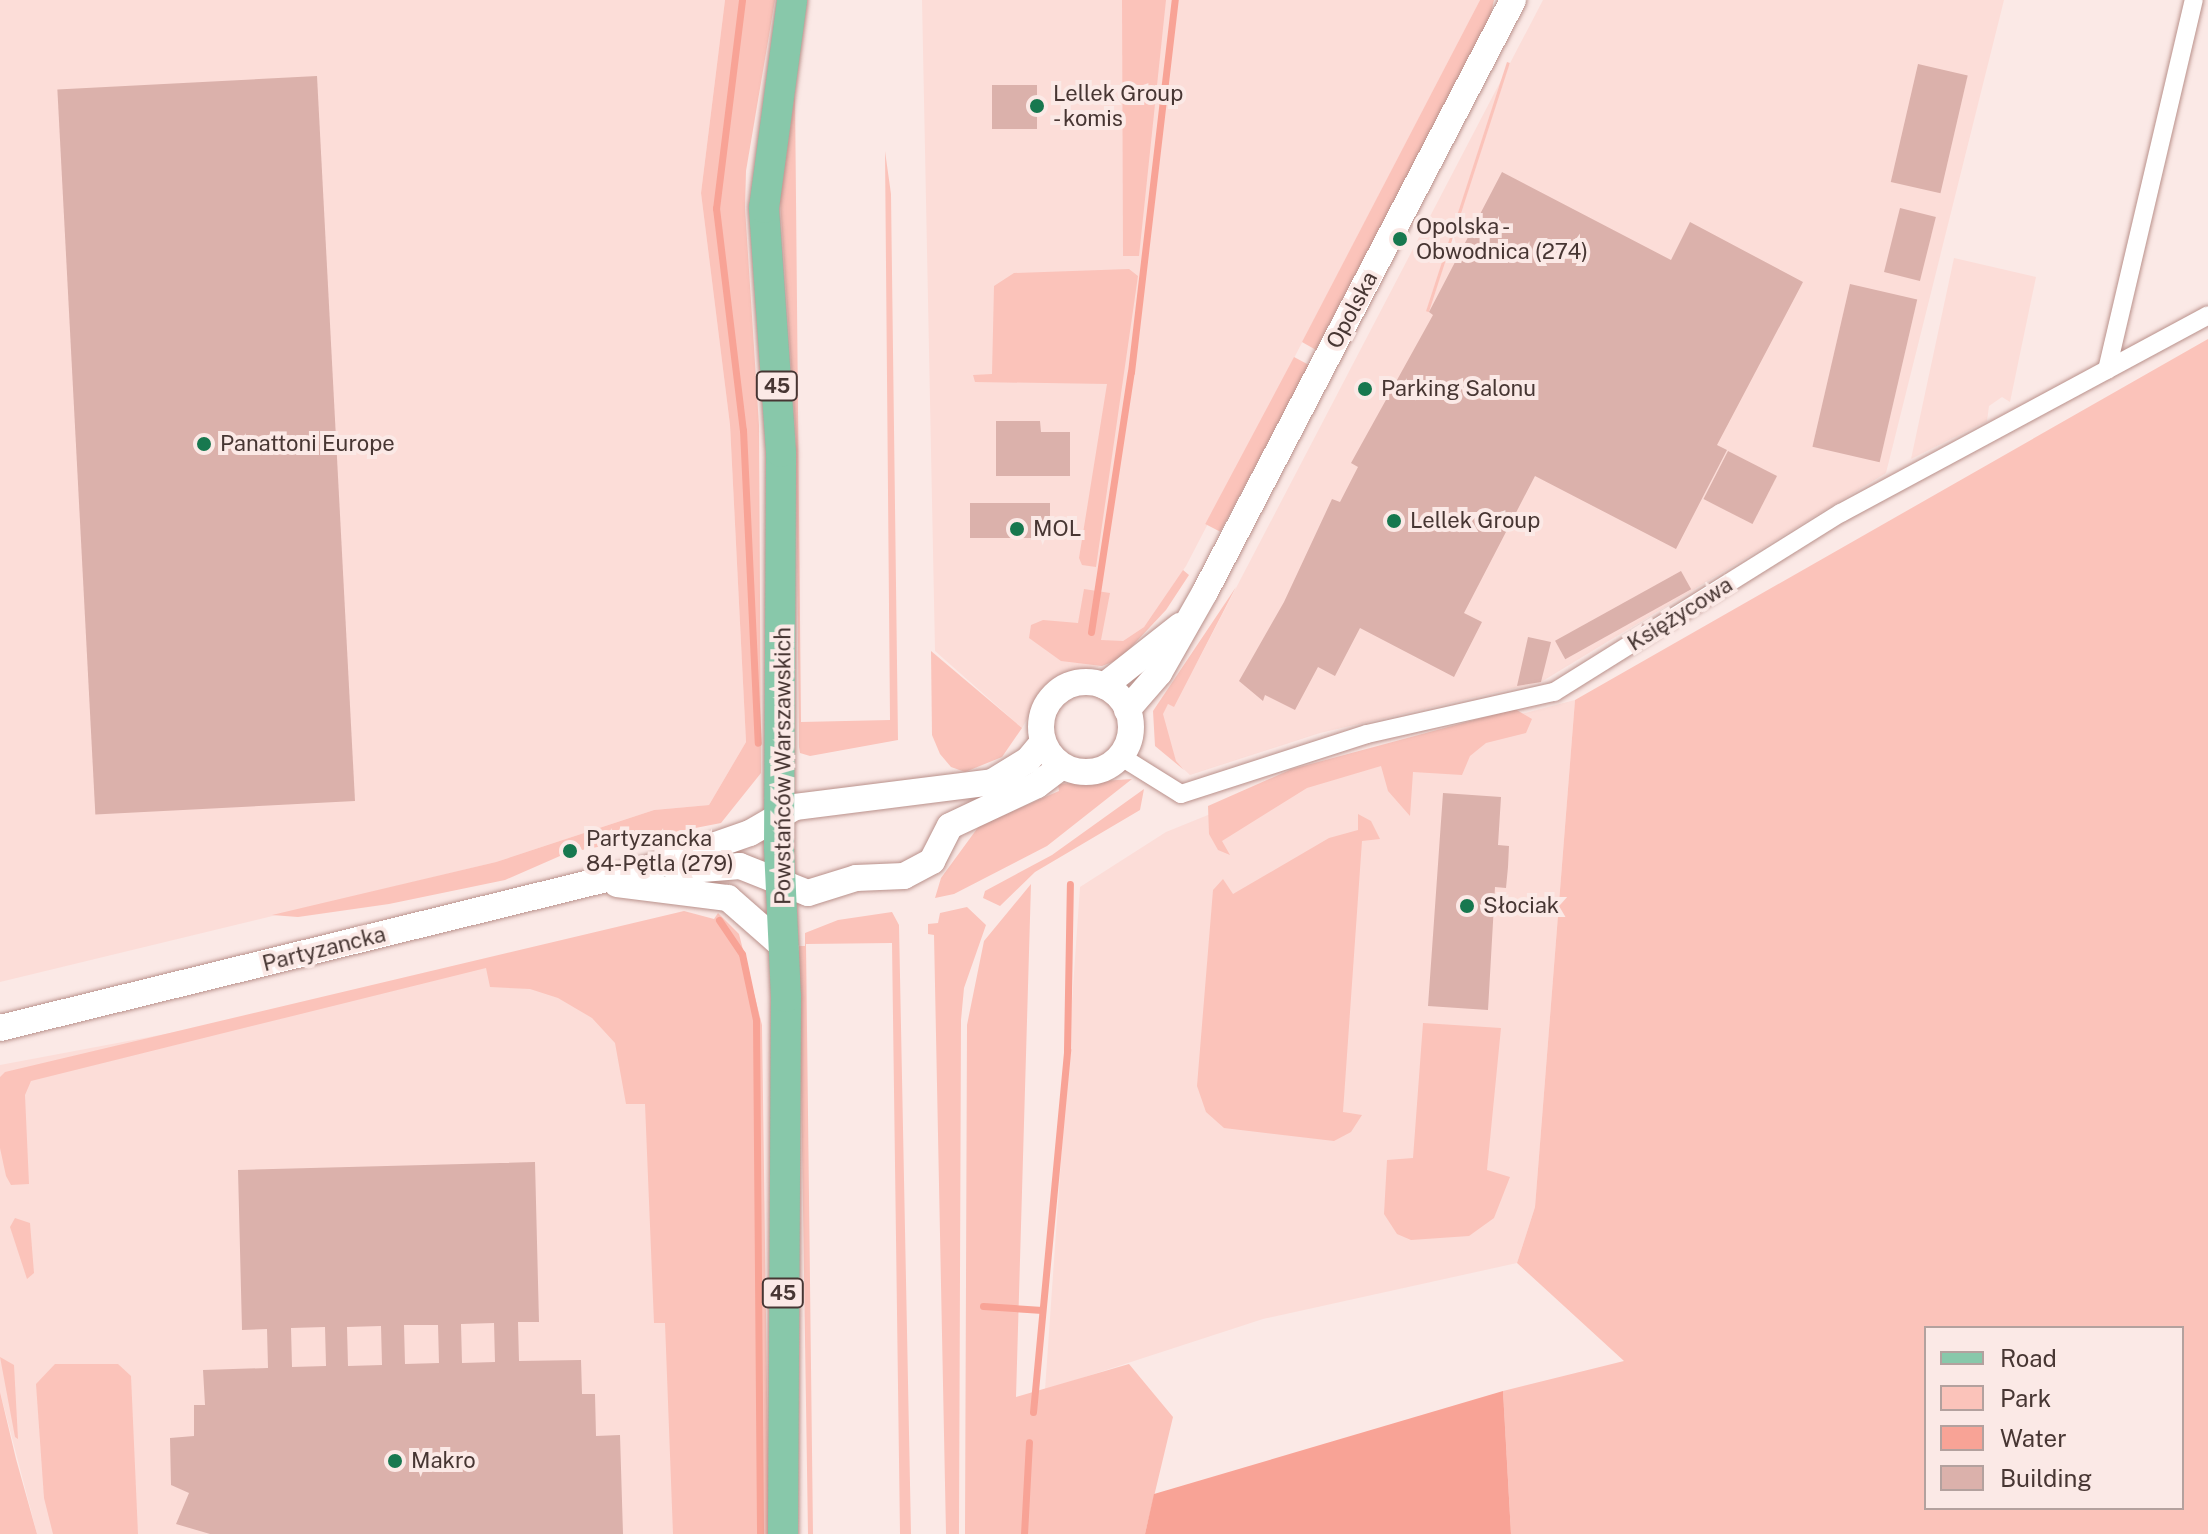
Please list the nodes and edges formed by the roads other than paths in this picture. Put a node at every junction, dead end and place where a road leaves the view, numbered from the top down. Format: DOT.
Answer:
graph roads {
  1 [pos="792,0"];
  2 [pos="1513,0"];
  3 [pos="2194,0"];
  4 [pos="2208,315"];
  5 [pos="2107,370"];
  6 [pos="1189,618"];
  7 [pos="1104,686"];
  8 [pos="1127,710"];
  9 [pos="1043,742"];
  10 [pos="1120,756"];
  11 [pos="1062,766"];
  12 [pos="781,815"];
  13 [pos="647,869"];
  14 [pos="770,879"];
  15 [pos="586,883"];
  16 [pos="785,948"];
  17 [pos="0,1028"];
  18 [pos="783,1534"];
  1 -- 12 [label="main road, Powstańców Warszawskich / 45"];
  2 -- 6 [label="street, Opolska"];
  3 -- 5 [label="street"];
  4 -- 5 [label="street, Księżycowa"];
  5 -- 10 [label="street, Księżycowa"];
  6 -- 7 [label="street, Opolska"];
  6 -- 8 [label="street, Opolska"];
  7 -- 8 [label="street"];
  7 -- 9 [label="street"];
  8 -- 10 [label="street"];
  9 -- 11 [label="street"];
  9 -- 12 [label="street, Partyzancka"];
  10 -- 11 [label="street"];
  11 -- 14 [label="street, Partyzancka"];
  12 -- 13 [label="street, Partyzancka"];
  12 -- 14 [label="main road, Powstańców Warszawskich / 45"];
  13 -- 14 [label="street, Partyzancka"];
  13 -- 15 [label="street, Partyzancka"];
  14 -- 16 [label="main road, Powstańców Warszawskich / 45"];
  15 -- 16 [label="street"];
  15 -- 17 [label="street, Partyzancka"];
  16 -- 18 [label="main road, Powstańców Warszawskich / 45"];
}
